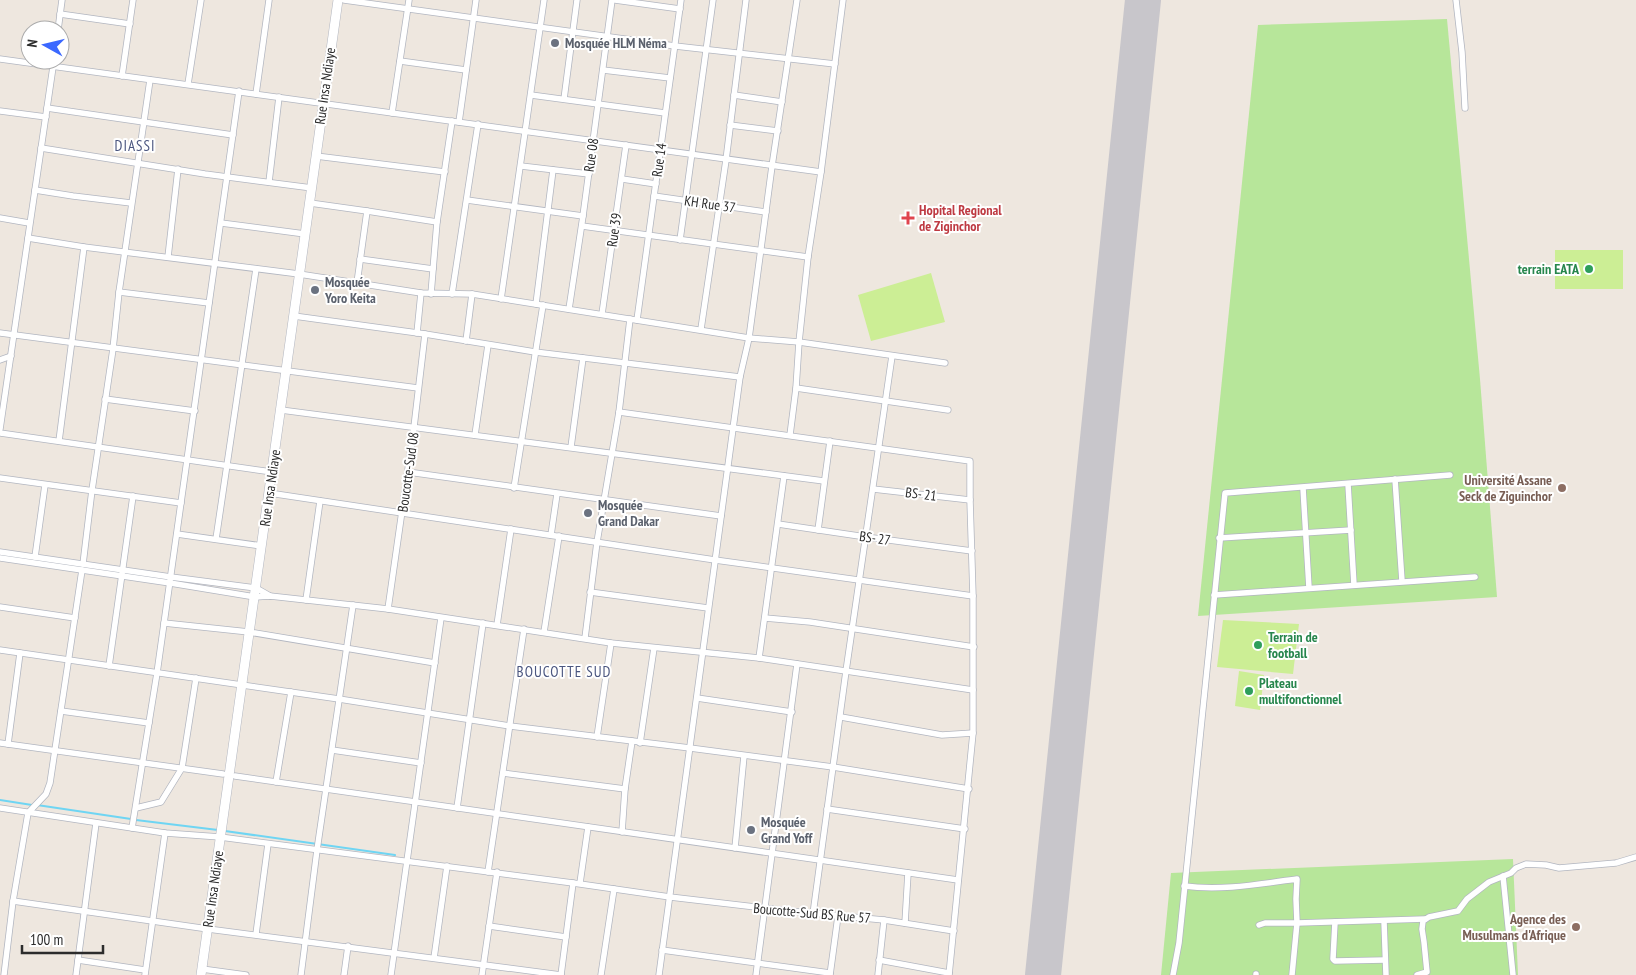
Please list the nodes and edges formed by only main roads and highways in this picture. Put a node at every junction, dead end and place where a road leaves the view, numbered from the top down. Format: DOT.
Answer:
graph roads {
  1 [pos="338,0"];
  2 [pos="201,972"];
  1 -- 2 [label="main road, Rue Insa Ndiaye"];
}
